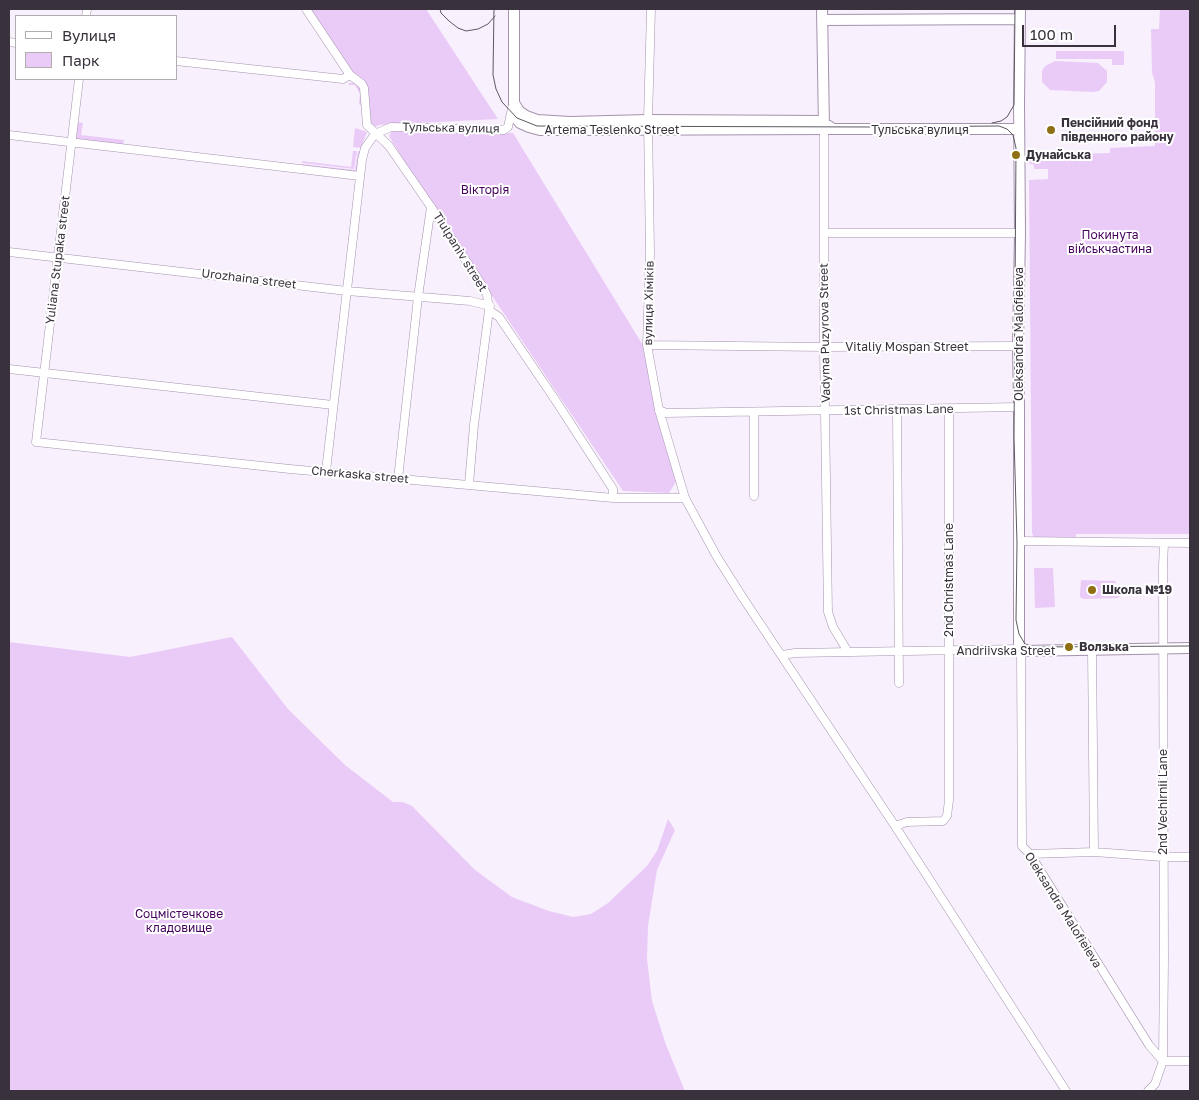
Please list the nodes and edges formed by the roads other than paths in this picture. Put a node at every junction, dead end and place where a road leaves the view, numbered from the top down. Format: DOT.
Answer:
graph roads {
  1 [pos="306,9"];
  2 [pos="514,9"];
  3 [pos="650,9"];
  4 [pos="822,9"];
  5 [pos="1020,14"];
  6 [pos="822,20"];
  7 [pos="178,61"];
  8 [pos="350,75"];
  9 [pos="79,80"];
  10 [pos="514,103"];
  11 [pos="648,125"];
  12 [pos="827,126"];
  13 [pos="1019,129"];
  14 [pos="9,135"];
  15 [pos="374,136"];
  16 [pos="72,142"];
  17 [pos="360,176"];
  18 [pos="431,207"];
  19 [pos="1020,233"];
  20 [pos="825,234"];
  21 [pos="9,252"];
  22 [pos="58,258"];
  23 [pos="346,291"];
  24 [pos="418,297"];
  25 [pos="490,308"];
  26 [pos="647,345"];
  27 [pos="1018,346"];
  28 [pos="824,347"];
  29 [pos="9,369"];
  30 [pos="44,374"];
  31 [pos="333,405"];
  32 [pos="1019,407"];
  33 [pos="949,409"];
  34 [pos="659,410"];
  35 [pos="897,410"];
  36 [pos="826,411"];
  37 [pos="754,412"];
  38 [pos="36,442"];
  39 [pos="326,471"];
  40 [pos="398,479"];
  41 [pos="469,484"];
  42 [pos="754,496"];
  43 [pos="613,498"];
  44 [pos="685,498"];
  45 [pos="1020,542"];
  46 [pos="1164,543"];
  47 [pos="1190,543"];
  48 [pos="1163,648"];
  49 [pos="1190,648"];
  50 [pos="1092,649"];
  51 [pos="1020,650"];
  52 [pos="898,651"];
  53 [pos="949,651"];
  54 [pos="848,652"];
  55 [pos="782,655"];
  56 [pos="899,683"];
  57 [pos="895,826"];
  58 [pos="1094,852"];
  59 [pos="1030,854"];
  60 [pos="1190,857"];
  61 [pos="1163,858"];
  62 [pos="1190,1060"];
  63 [pos="1163,1061"];
  64 [pos="1158,1088"];
  65 [pos="1066,1091"];
  66 [pos="1148,1091"];
  1 -- 8 [label="street, Tiulpaniv street"];
  2 -- 10 [label="street"];
  3 -- 11 [label="street, вулиця Хіміків"];
  4 -- 6 [label="street, Vadyma Puzyrova Street"];
  5 -- 6 [label="street"];
  5 -- 13 [label="street, Oleksandra Malofieieva"];
  6 -- 12 [label="street, Vadyma Puzyrova Street"];
  7 -- 8 [label="street"];
  8 -- 15 [label="street, Tiulpaniv street"];
  9 -- 16 [label="street, Yuliana Stupaka street"];
  10 -- 11 [label="street, Artema Teslenko Street"];
  10 -- 15 [label="street, Тульська вулиця"];
  11 -- 12 [label="street, Artema Teslenko Street"];
  11 -- 26 [label="street, вулиця Хіміків"];
  12 -- 13 [label="street, Тульська вулиця"];
  12 -- 20 [label="street, Vadyma Puzyrova Street"];
  13 -- 19 [label="street, Oleksandra Malofieieva"];
  14 -- 16 [label="street"];
  15 -- 17 [label="street"];
  15 -- 18 [label="street, Tiulpaniv street"];
  16 -- 17 [label="street"];
  16 -- 22 [label="street, Yuliana Stupaka street"];
  17 -- 23 [label="street"];
  18 -- 24 [label="street"];
  18 -- 25 [label="street, Tiulpaniv street"];
  19 -- 20 [label="street"];
  19 -- 27 [label="street, Oleksandra Malofieieva"];
  20 -- 28 [label="street, Vadyma Puzyrova Street"];
  21 -- 22 [label="street, Urozhaina street"];
  22 -- 23 [label="street, Urozhaina street"];
  22 -- 30 [label="street, Yuliana Stupaka street"];
  23 -- 24 [label="street, Urozhaina street"];
  23 -- 31 [label="street"];
  24 -- 25 [label="street, Urozhaina street"];
  24 -- 40 [label="street"];
  25 -- 41 [label="street"];
  25 -- 43 [label="street, Tiulpaniv street"];
  26 -- 28 [label="street, Vitaliy Mospan Street"];
  26 -- 34 [label="street, вулиця Хіміків"];
  27 -- 28 [label="street, Vitaliy Mospan Street"];
  27 -- 32 [label="street, Oleksandra Malofieieva"];
  28 -- 36 [label="street, Vadyma Puzyrova Street"];
  29 -- 30 [label="street"];
  30 -- 31 [label="street"];
  30 -- 38 [label="street, Yuliana Stupaka street"];
  31 -- 39 [label="street"];
  32 -- 33 [label="street, 1st Christmas Lane"];
  32 -- 45 [label="street, Oleksandra Malofieieva"];
  33 -- 35 [label="street, 1st Christmas Lane"];
  33 -- 53 [label="street, 2nd Christmas Lane"];
  34 -- 37 [label="street, 1st Christmas Lane"];
  34 -- 44 [label="street, вулиця Хіміків"];
  35 -- 36 [label="street, 1st Christmas Lane"];
  35 -- 52 [label="street"];
  36 -- 37 [label="street, 1st Christmas Lane"];
  36 -- 54 [label="street, Vadyma Puzyrova Street"];
  37 -- 42 [label="street"];
  38 -- 39 [label="street, Cherkaska street"];
  39 -- 40 [label="street, Cherkaska street"];
  40 -- 41 [label="street, Cherkaska street"];
  41 -- 43 [label="street, Cherkaska street"];
  43 -- 44 [label="street, Cherkaska street"];
  44 -- 55 [label="street, вулиця Хіміків"];
  45 -- 46 [label="street"];
  45 -- 51 [label="street, Oleksandra Malofieieva"];
  46 -- 47 [label="street"];
  46 -- 48 [label="street, 2nd Vechirnii Lane"];
  48 -- 49 [label="street, Andriivska Street"];
  48 -- 50 [label="street, Andriivska Street"];
  48 -- 61 [label="street, 2nd Vechirnii Lane"];
  50 -- 51 [label="street, Andriivska Street"];
  50 -- 58 [label="street"];
  51 -- 53 [label="street, Andriivska Street"];
  51 -- 59 [label="street, Oleksandra Malofieieva"];
  52 -- 53 [label="street, Andriivska Street"];
  52 -- 54 [label="street, Andriivska Street"];
  52 -- 56 [label="street"];
  53 -- 57 [label="street, 2nd Christmas Lane"];
  54 -- 55 [label="street, Andriivska Street"];
  55 -- 57 [label="street, вулиця Хіміків"];
  57 -- 65 [label="street, вулиця Хіміків"];
  58 -- 59 [label="street"];
  58 -- 61 [label="street"];
  59 -- 63 [label="street, Oleksandra Malofieieva"];
  60 -- 61 [label="street"];
  61 -- 63 [label="street, 2nd Vechirnii Lane"];
  62 -- 63 [label="street"];
  63 -- 64 [label="street, 2nd Vechirnii Lane"];
  64 -- 66 [label="street"];
}
